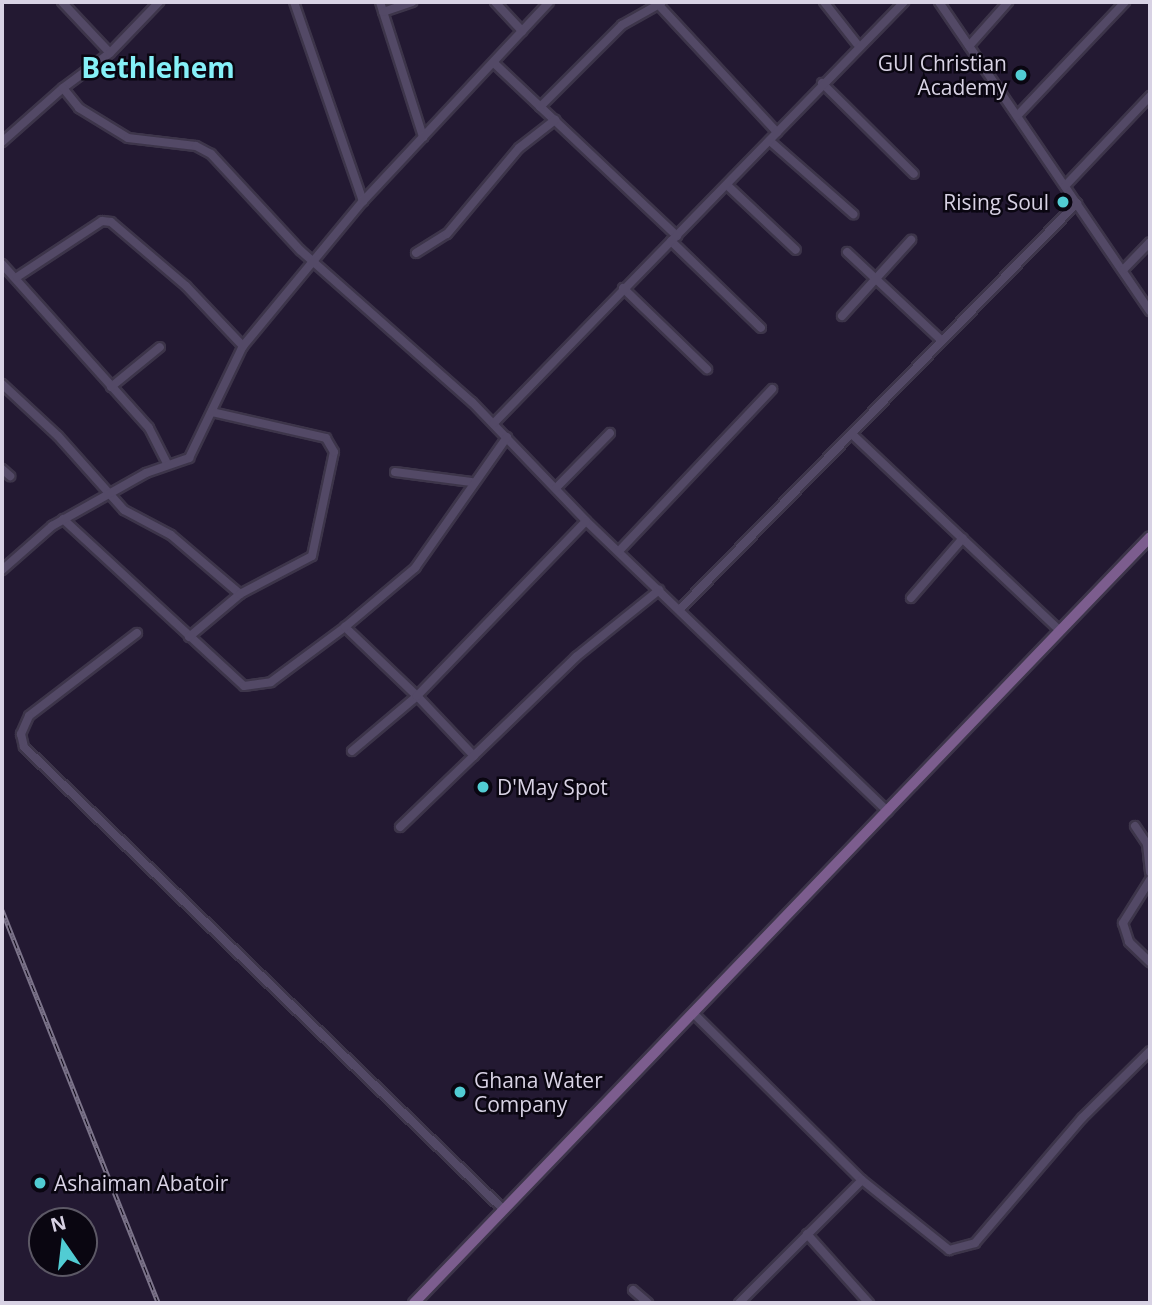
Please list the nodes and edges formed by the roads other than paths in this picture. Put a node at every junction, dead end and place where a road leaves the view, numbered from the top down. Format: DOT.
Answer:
graph roads {
  1 [pos="62,2"];
  2 [pos="159,2"];
  3 [pos="294,2"];
  4 [pos="380,2"];
  5 [pos="412,2"];
  6 [pos="495,2"];
  7 [pos="549,2"];
  8 [pos="824,2"];
  9 [pos="904,2"];
  10 [pos="939,2"];
  11 [pos="1008,2"];
  12 [pos="1125,2"];
  13 [pos="659,3"];
  14 [pos="383,12"];
  15 [pos="522,32"];
  16 [pos="858,44"];
  17 [pos="969,46"];
  18 [pos="110,53"];
  19 [pos="494,63"];
  20 [pos="822,83"];
  21 [pos="63,88"];
  22 [pos="1150,96"];
  23 [pos="540,107"];
  24 [pos="1017,116"];
  25 [pos="555,120"];
  26 [pos="777,132"];
  27 [pos="423,137"];
  28 [pos="770,141"];
  29 [pos="2,142"];
  30 [pos="914,174"];
  31 [pos="729,186"];
  32 [pos="1065,186"];
  33 [pos="363,201"];
  34 [pos="1077,203"];
  35 [pos="853,214"];
  36 [pos="674,239"];
  37 [pos="911,240"];
  38 [pos="1150,242"];
  39 [pos="796,250"];
  40 [pos="847,252"];
  41 [pos="416,253"];
  42 [pos="315,262"];
  43 [pos="2,264"];
  44 [pos="1124,269"];
  45 [pos="17,277"];
  46 [pos="875,279"];
  47 [pos="623,288"];
  48 [pos="1150,311"];
  49 [pos="842,316"];
  50 [pos="761,328"];
  51 [pos="939,338"];
  52 [pos="243,346"];
  53 [pos="160,347"];
  54 [pos="707,369"];
  55 [pos="2,384"];
  56 [pos="111,387"];
  57 [pos="772,389"];
  58 [pos="212,412"];
  59 [pos="494,423"];
  60 [pos="610,433"];
  61 [pos="854,436"];
  62 [pos="508,437"];
  63 [pos="167,463"];
  64 [pos="2,469"];
  65 [pos="395,472"];
  66 [pos="10,476"];
  67 [pos="471,482"];
  68 [pos="556,488"];
  69 [pos="109,493"];
  70 [pos="63,519"];
  71 [pos="586,521"];
  72 [pos="1150,537"];
  73 [pos="963,538"];
  74 [pos="619,551"];
  75 [pos="2,570"];
  76 [pos="659,590"];
  77 [pos="240,594"];
  78 [pos="911,598"];
  79 [pos="680,609"];
  80 [pos="345,627"];
  81 [pos="1060,631"];
  82 [pos="137,633"];
  83 [pos="189,637"];
  84 [pos="417,696"];
  85 [pos="352,751"];
  86 [pos="474,756"];
  87 [pos="888,813"];
  88 [pos="1135,826"];
  89 [pos="400,827"];
  90 [pos="1150,873"];
  91 [pos="1150,880"];
  92 [pos="1150,962"];
  93 [pos="694,1014"];
  94 [pos="1150,1051"];
  95 [pos="862,1180"];
  96 [pos="504,1210"];
  97 [pos="807,1234"];
  98 [pos="633,1290"];
  99 [pos="414,1303"];
  100 [pos="648,1303"];
  101 [pos="739,1303"];
  102 [pos="869,1303"];
  1 -- 18 [label="street"];
  2 -- 18 [label="street"];
  3 -- 33 [label="street"];
  4 -- 14 [label="street"];
  5 -- 14 [label="street"];
  6 -- 15 [label="street"];
  7 -- 15 [label="street"];
  8 -- 16 [label="street"];
  9 -- 16 [label="street"];
  10 -- 17 [label="street"];
  11 -- 17 [label="street"];
  12 -- 24 [label="street"];
  13 -- 23 [label="street"];
  13 -- 26 [label="street"];
  14 -- 27 [label="street"];
  15 -- 19 [label="street"];
  16 -- 20 [label="street"];
  17 -- 24 [label="street"];
  18 -- 21 [label="street"];
  19 -- 23 [label="street"];
  19 -- 27 [label="street"];
  20 -- 26 [label="street"];
  20 -- 30 [label="street"];
  21 -- 29 [label="street"];
  21 -- 42 [label="street"];
  22 -- 32 [label="street"];
  23 -- 25 [label="street"];
  24 -- 32 [label="street"];
  25 -- 36 [label="street"];
  25 -- 41 [label="street"];
  26 -- 28 [label="street"];
  27 -- 33 [label="street"];
  28 -- 31 [label="street"];
  28 -- 35 [label="street"];
  31 -- 36 [label="street"];
  31 -- 39 [label="street"];
  32 -- 34 [label="street"];
  33 -- 42 [label="street"];
  34 -- 44 [label="street"];
  34 -- 51 [label="street"];
  36 -- 47 [label="street"];
  36 -- 50 [label="street"];
  37 -- 46 [label="street"];
  38 -- 44 [label="street"];
  40 -- 46 [label="street"];
  42 -- 52 [label="street"];
  42 -- 59 [label="street"];
  43 -- 45 [label="street"];
  44 -- 48 [label="street"];
  45 -- 52 [label="street"];
  45 -- 56 [label="street"];
  46 -- 49 [label="street"];
  46 -- 51 [label="street"];
  47 -- 54 [label="street"];
  47 -- 59 [label="street"];
  51 -- 61 [label="street"];
  52 -- 58 [label="street"];
  53 -- 56 [label="street"];
  55 -- 69 [label="street"];
  56 -- 63 [label="street"];
  57 -- 74 [label="street"];
  58 -- 63 [label="street"];
  58 -- 77 [label="street"];
  59 -- 62 [label="street"];
  60 -- 68 [label="street"];
  61 -- 73 [label="street"];
  61 -- 79 [label="street"];
  62 -- 67 [label="street"];
  62 -- 68 [label="street"];
  63 -- 69 [label="street"];
  64 -- 66 [label="street"];
  65 -- 67 [label="street"];
  67 -- 80 [label="street"];
  68 -- 71 [label="street"];
  69 -- 70 [label="street"];
  69 -- 77 [label="street"];
  70 -- 75 [label="street"];
  70 -- 83 [label="street"];
  71 -- 74 [label="street"];
  71 -- 84 [label="street"];
  72 -- 81 [label="street"];
  73 -- 78 [label="street"];
  73 -- 81 [label="street"];
  74 -- 76 [label="street"];
  76 -- 79 [label="street"];
  76 -- 86 [label="street"];
  77 -- 83 [label="street"];
  79 -- 87 [label="street"];
  80 -- 83 [label="street"];
  80 -- 84 [label="street"];
  81 -- 87 [label="street"];
  82 -- 96 [label="street"];
  84 -- 85 [label="street"];
  84 -- 86 [label="street"];
  86 -- 89 [label="street"];
  87 -- 93 [label="street"];
  88 -- 90 [label="street"];
  91 -- 92 [label="street"];
  93 -- 95 [label="street"];
  93 -- 96 [label="street"];
  94 -- 95 [label="street"];
  95 -- 97 [label="street"];
  96 -- 99 [label="street"];
  97 -- 101 [label="street"];
  97 -- 102 [label="street"];
  98 -- 100 [label="street"];
}
